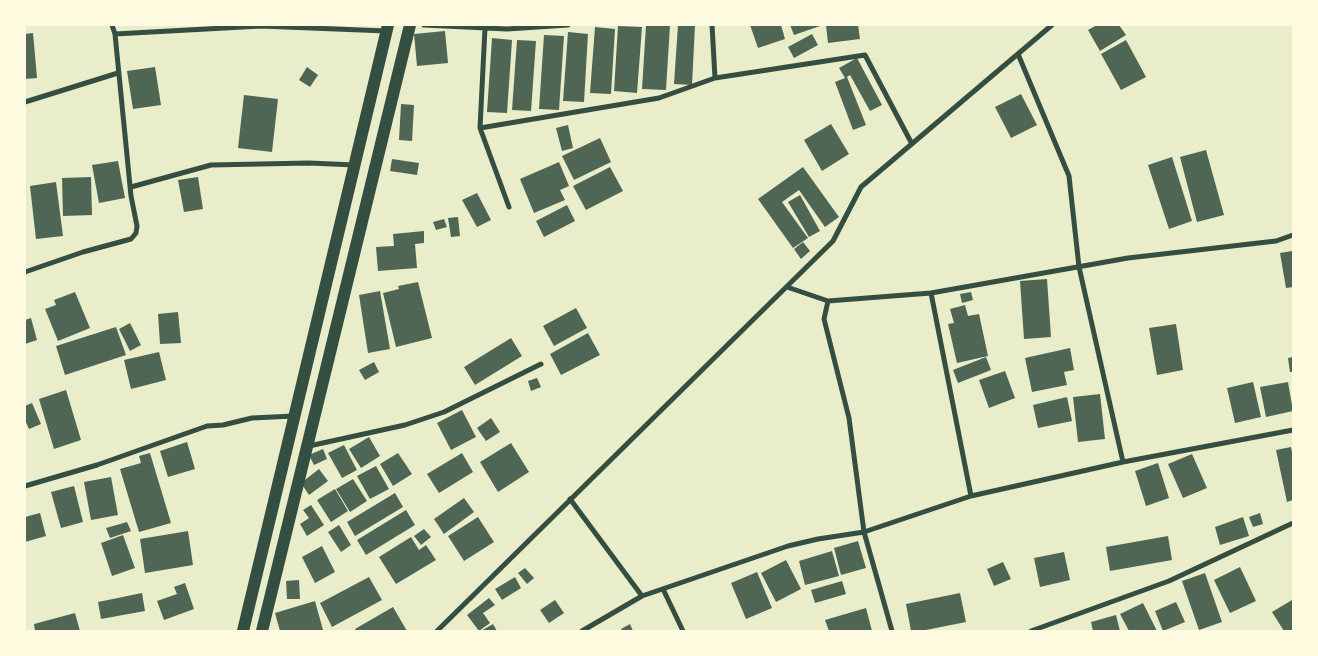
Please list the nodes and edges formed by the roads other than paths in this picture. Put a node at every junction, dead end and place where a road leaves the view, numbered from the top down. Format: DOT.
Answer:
graph roads {
  1 [pos="112,25"];
  2 [pos="410,25"];
  3 [pos="424,25"];
  4 [pos="568,25"];
  5 [pos="712,25"];
  6 [pos="1052,25"];
  7 [pos="387,28"];
  8 [pos="485,28"];
  9 [pos="115,34"];
  10 [pos="1018,54"];
  11 [pos="118,73"];
  12 [pos="715,78"];
  13 [pos="25,102"];
  14 [pos="480,128"];
  15 [pos="912,144"];
  16 [pos="355,165"];
  17 [pos="131,187"];
  18 [pos="509,207"];
  19 [pos="1293,235"];
  20 [pos="1080,267"];
  21 [pos="25,272"];
  22 [pos="787,287"];
  23 [pos="931,293"];
  24 [pos="828,301"];
  25 [pos="541,364"];
  26 [pos="294,416"];
  27 [pos="1293,430"];
  28 [pos="306,446"];
  29 [pos="1123,462"];
  30 [pos="25,486"];
  31 [pos="971,496"];
  32 [pos="570,499"];
  33 [pos="1293,523"];
  34 [pos="864,532"];
  35 [pos="663,589"];
  36 [pos="642,596"];
  37 [pos="242,631"];
  38 [pos="262,631"];
  39 [pos="437,631"];
  40 [pos="582,631"];
  41 [pos="683,631"];
  42 [pos="892,631"];
  43 [pos="1032,631"];
  1 -- 9 [label="street"];
  2 -- 28 [label="main road"];
  3 -- 8 [label="street"];
  4 -- 8 [label="street"];
  5 -- 12 [label="street"];
  6 -- 10 [label="street"];
  7 -- 9 [label="street"];
  7 -- 16 [label="main road"];
  8 -- 14 [label="street"];
  9 -- 11 [label="street"];
  10 -- 15 [label="street"];
  10 -- 20 [label="street"];
  11 -- 13 [label="street"];
  11 -- 17 [label="street"];
  12 -- 14 [label="street"];
  12 -- 15 [label="street"];
  14 -- 18 [label="street"];
  15 -- 22 [label="street"];
  16 -- 17 [label="street"];
  16 -- 26 [label="main road"];
  17 -- 21 [label="street"];
  19 -- 20 [label="street"];
  20 -- 23 [label="street"];
  20 -- 29 [label="street"];
  22 -- 24 [label="street"];
  22 -- 32 [label="street"];
  23 -- 24 [label="street"];
  23 -- 31 [label="street"];
  24 -- 34 [label="street"];
  25 -- 28 [label="street"];
  26 -- 30 [label="street"];
  26 -- 37 [label="main road"];
  27 -- 29 [label="street"];
  28 -- 38 [label="main road"];
  29 -- 31 [label="street"];
  31 -- 34 [label="street"];
  32 -- 36 [label="street"];
  32 -- 39 [label="street"];
  33 -- 43 [label="street"];
  34 -- 35 [label="street"];
  34 -- 42 [label="street"];
  35 -- 36 [label="street"];
  35 -- 41 [label="street"];
  36 -- 40 [label="street"];
}
